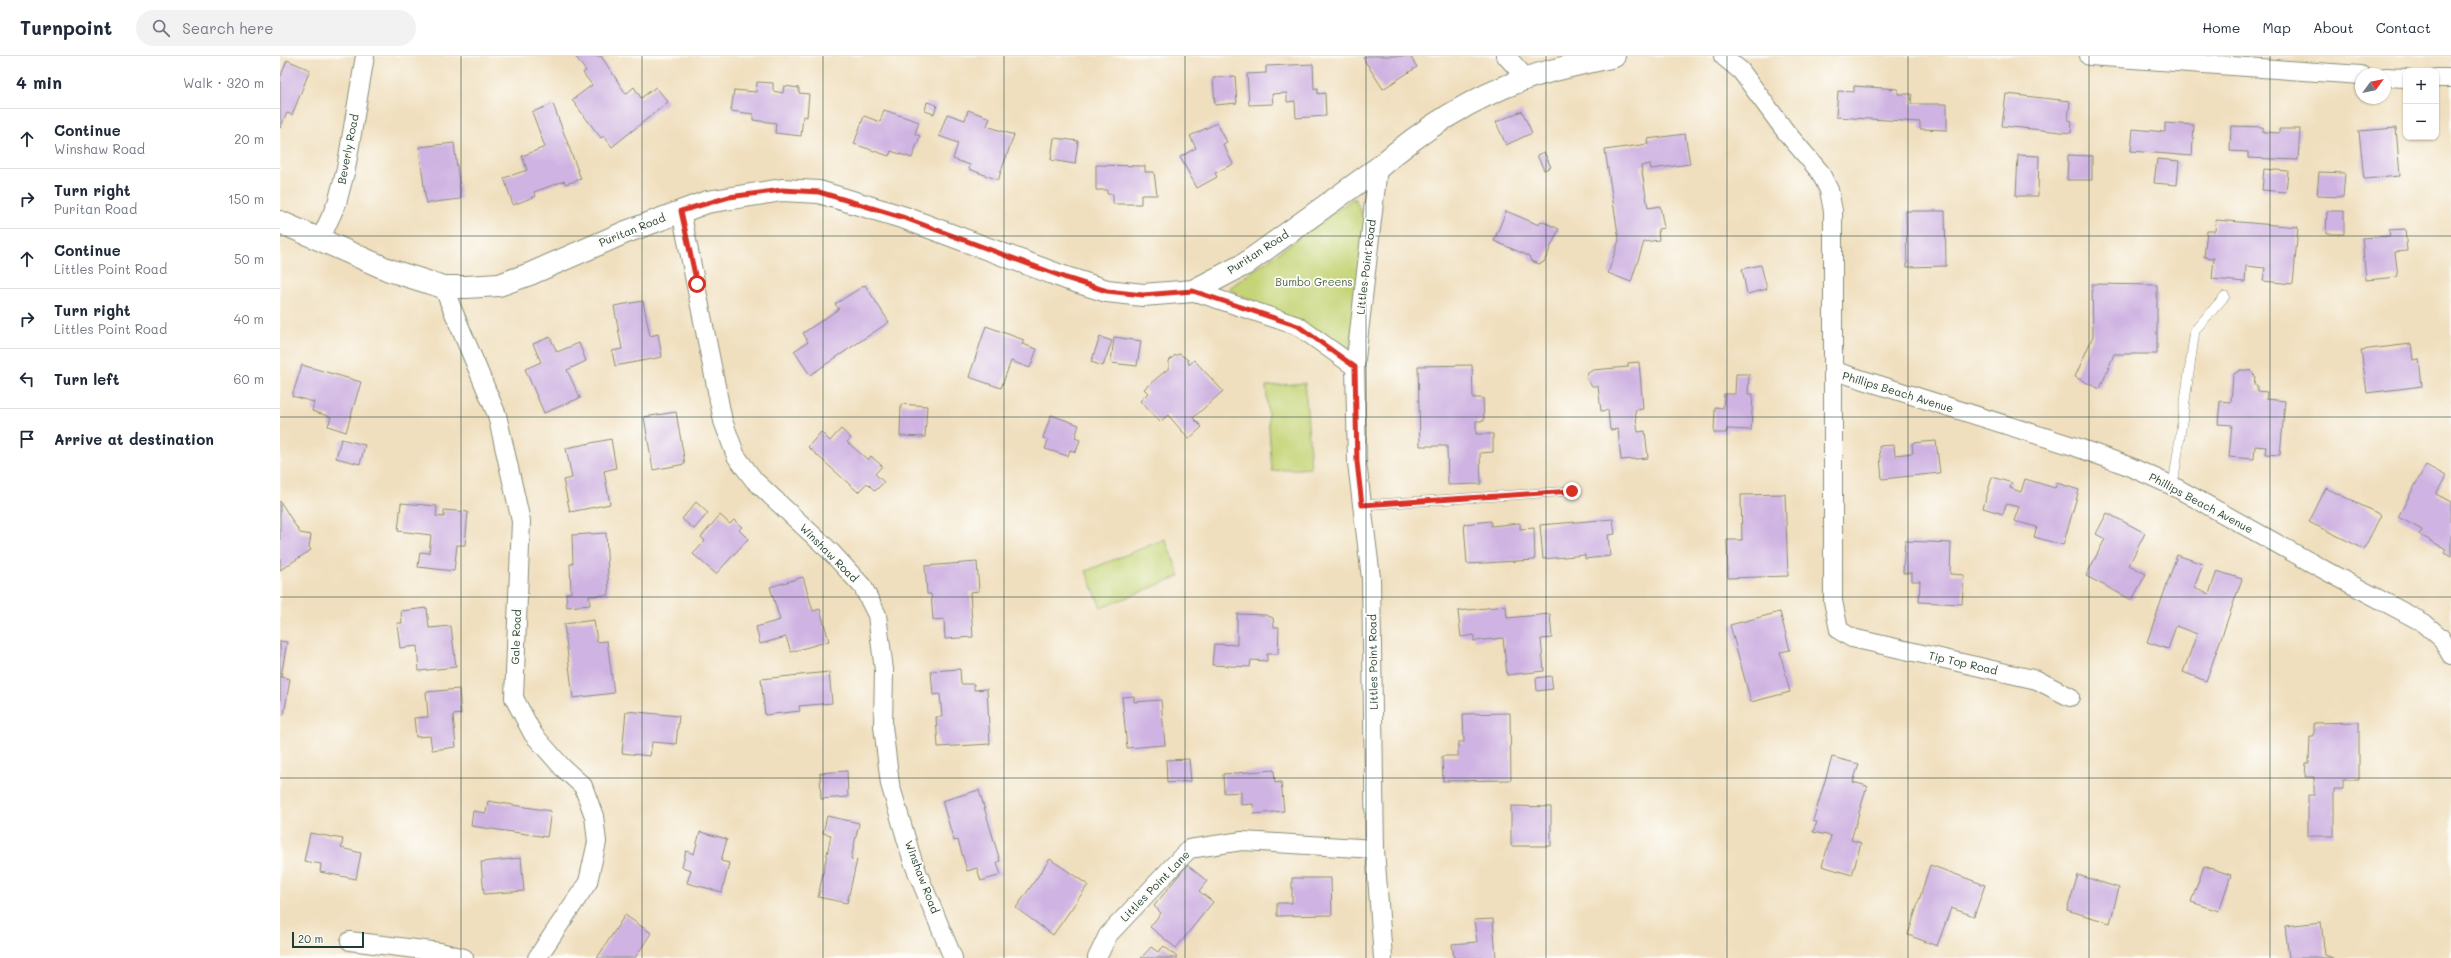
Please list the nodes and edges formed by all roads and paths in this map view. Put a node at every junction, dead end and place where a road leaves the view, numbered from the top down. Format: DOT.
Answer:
graph roads {
  1 [pos="365,56"];
  2 [pos="1506,56"];
  3 [pos="1614,56"];
  4 [pos="1723,56"];
  5 [pos="2090,56"];
  6 [pos="2355,75"];
  7 [pos="2391,77"];
  8 [pos="1526,78"];
  9 [pos="2403,78"];
  10 [pos="2439,78"];
  11 [pos="2451,78"];
  12 [pos="1378,168"];
  13 [pos="681,211"];
  14 [pos="280,222"];
  15 [pos="320,240"];
  16 [pos="443,287"];
  17 [pos="1193,291"];
  18 [pos="2225,296"];
  19 [pos="1355,367"];
  20 [pos="1835,371"];
  21 [pos="2173,486"];
  22 [pos="1572,491"];
  23 [pos="1362,505"];
  24 [pos="1852,638"];
  25 [pos="2451,655"];
  26 [pos="2070,697"];
  27 [pos="1375,850"];
  28 [pos="350,940"];
  29 [pos="464,958"];
  30 [pos="537,958"];
  31 [pos="953,958"];
  32 [pos="1097,958"];
  33 [pos="1383,958"];
  1 -- 15 [label="street, Beverly Road"];
  2 -- 8 [label="street"];
  3 -- 8 [label="street, Puritan Road"];
  4 -- 20 [label="street, Phillips Beach Avenue"];
  5 -- 6 [label="street"];
  7 -- 9 [label="street"];
  8 -- 12 [label="street, Puritan Road"];
  10 -- 11 [label="street"];
  12 -- 17 [label="street, Puritan Road"];
  12 -- 19 [label="street, Littles Point Road"];
  13 -- 16 [label="street, Puritan Road"];
  13 -- 17 [label="street, Puritan Road"];
  13 -- 31 [label="street, Winshaw Road"];
  14 -- 15 [label="street, Puritan Road"];
  15 -- 16 [label="street, Puritan Road"];
  16 -- 30 [label="street, Gale Road"];
  17 -- 19 [label="street"];
  18 -- 21 [label="lane"];
  19 -- 23 [label="street, Littles Point Road"];
  20 -- 21 [label="street, Phillips Beach Avenue"];
  20 -- 24 [label="street, Phillips Beach Avenue"];
  21 -- 25 [label="street, Phillips Beach Avenue"];
  22 -- 23 [label="lane"];
  23 -- 27 [label="street, Littles Point Road"];
  24 -- 26 [label="street, Tip Top Road"];
  27 -- 32 [label="street, Littles Point Lane"];
  27 -- 33 [label="street, Littles Point Road"];
  28 -- 29 [label="street"];
}
